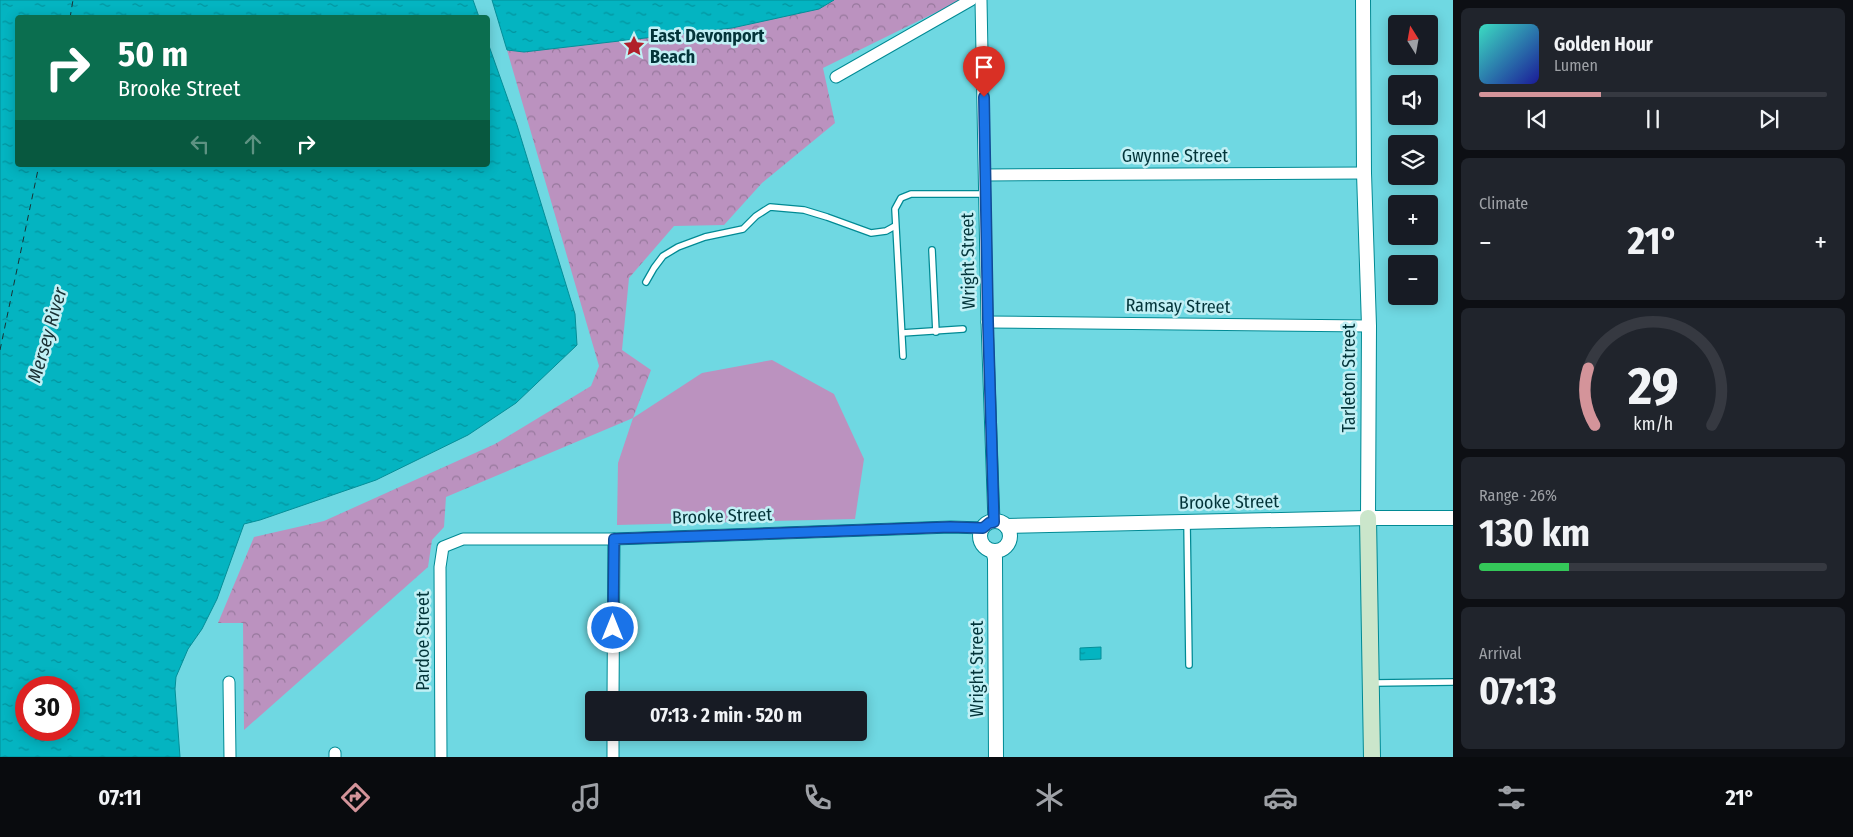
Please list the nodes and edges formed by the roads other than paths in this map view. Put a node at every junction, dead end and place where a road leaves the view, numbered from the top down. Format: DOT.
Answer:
graph roads {
  1 [pos="971,0"];
  2 [pos="982,0"];
  3 [pos="1364,0"];
  4 [pos="836,77"];
  5 [pos="1364,172"];
  6 [pos="986,175"];
  7 [pos="986,194"];
  8 [pos="895,226"];
  9 [pos="932,250"];
  10 [pos="646,282"];
  11 [pos="988,322"];
  12 [pos="1369,326"];
  13 [pos="963,329"];
  14 [pos="936,332"];
  15 [pos="902,333"];
  16 [pos="903,356"];
  17 [pos="1368,518"];
  18 [pos="1453,518"];
  19 [pos="1187,522"];
  20 [pos="994,525"];
  21 [pos="463,539"];
  22 [pos="614,539"];
  23 [pos="993,551"];
  24 [pos="1189,665"];
  25 [pos="229,682"];
  26 [pos="1453,682"];
  27 [pos="1371,683"];
  28 [pos="613,691"];
  29 [pos="613,741"];
  30 [pos="230,757"];
  31 [pos="441,757"];
  32 [pos="612,757"];
  33 [pos="996,757"];
  34 [pos="1372,757"];
  1 -- 4 [label="street"];
  2 -- 6 [label="street, Wright Street"];
  3 -- 5 [label="street, Tarleton Street"];
  5 -- 6 [label="street, Gwynne Street"];
  5 -- 12 [label="street, Tarleton Street"];
  6 -- 7 [label="street, Wright Street"];
  7 -- 8 [label="lane"];
  7 -- 11 [label="street, Wright Street"];
  8 -- 10 [label="lane"];
  8 -- 15 [label="lane"];
  9 -- 14 [label="lane"];
  11 -- 12 [label="street, Ramsay Street"];
  11 -- 20 [label="street, Wright Street"];
  12 -- 17 [label="street, Tarleton Street"];
  13 -- 14 [label="lane"];
  14 -- 15 [label="lane"];
  15 -- 16 [label="lane"];
  17 -- 18 [label="street, Brooke Street"];
  17 -- 19 [label="street, Brooke Street"];
  17 -- 27 [label="main road, Tarleton Street"];
  19 -- 20 [label="street, Brooke Street"];
  19 -- 24 [label="lane"];
  20 -- 22 [label="street, Brooke Street"];
  20 -- 23 [label="street"];
  20 -- 23 [label="street"];
  21 -- 22 [label="street, Brooke Street"];
  21 -- 31 [label="street, Pardoe Street"];
  22 -- 28 [label="street"];
  23 -- 33 [label="street, Wright Street"];
  25 -- 30 [label="street"];
  26 -- 27 [label="lane"];
  27 -- 34 [label="main road, Tarleton Street"];
  29 -- 32 [label="street"];
}
